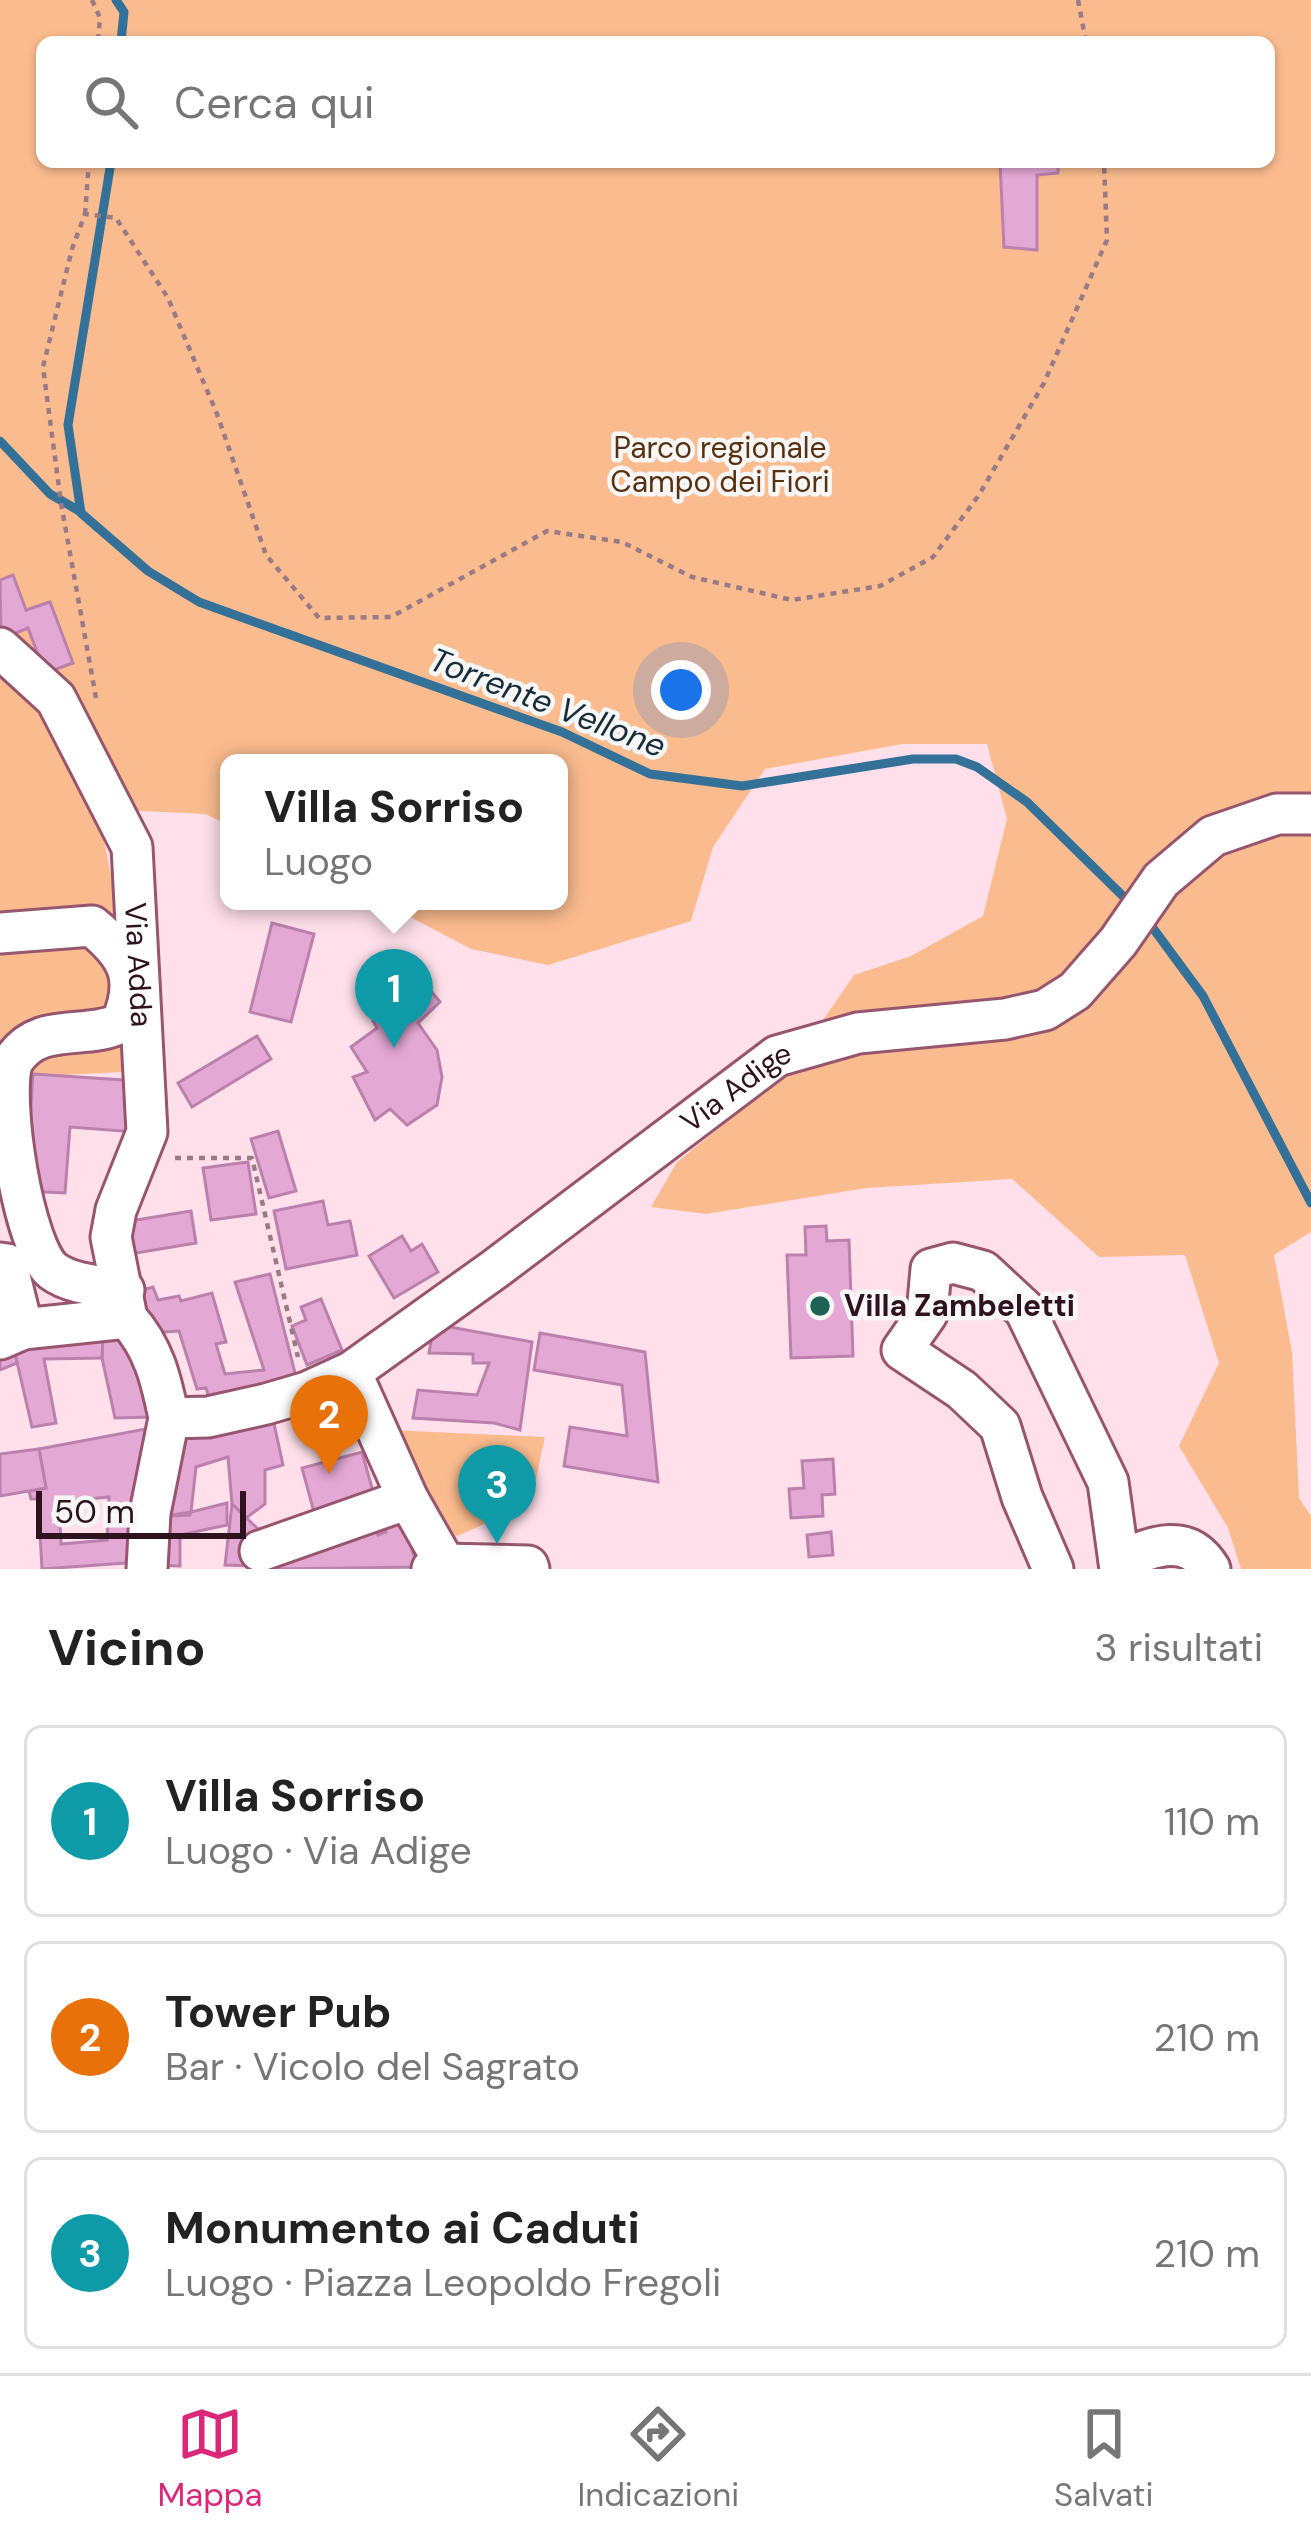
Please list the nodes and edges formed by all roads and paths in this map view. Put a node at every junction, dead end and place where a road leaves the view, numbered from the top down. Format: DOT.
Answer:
graph roads {
  1 [pos="92,0"];
  2 [pos="1078,0"];
  3 [pos="98,36"];
  4 [pos="1085,36"];
  5 [pos="89,168"];
  6 [pos="1105,168"];
  7 [pos="85,214"];
  8 [pos="0,647"];
  9 [pos="99,710"];
  10 [pos="1311,814"];
  11 [pos="0,933"];
  12 [pos="146,1140"];
  13 [pos="0,1263"];
  14 [pos="125,1304"];
  15 [pos="11,1334"];
  16 [pos="351,1372"];
  17 [pos="308,1392"];
  18 [pos="170,1418"];
  19 [pos="408,1499"];
  20 [pos="260,1551"];
  21 [pos="1120,1565"];
  22 [pos="439,1567"];
  23 [pos="528,1567"];
  24 [pos="147,1569"];
  25 [pos="1053,1569"];
  26 [pos="1210,1569"];
  1 -- 3 [label="path"];
  2 -- 4 [label="path"];
  5 -- 7 [label="path"];
  6 -- 7 [label="path"];
  7 -- 9 [label="path"];
  8 -- 12 [label="street, Via Adda"];
  10 -- 16 [label="street, Via Adige"];
  11 -- 14 [label="street"];
  12 -- 14 [label="street, Via Adda"];
  12 -- 17 [label="path"];
  13 -- 15 [label="street"];
  14 -- 15 [label="street"];
  14 -- 18 [label="street"];
  16 -- 17 [label="street, Via Adige"];
  16 -- 19 [label="street"];
  17 -- 18 [label="street, Via Adige"];
  18 -- 24 [label="street"];
  19 -- 20 [label="street"];
  19 -- 22 [label="street"];
  21 -- 25 [label="street"];
  21 -- 26 [label="street"];
  22 -- 23 [label="street"];
}
